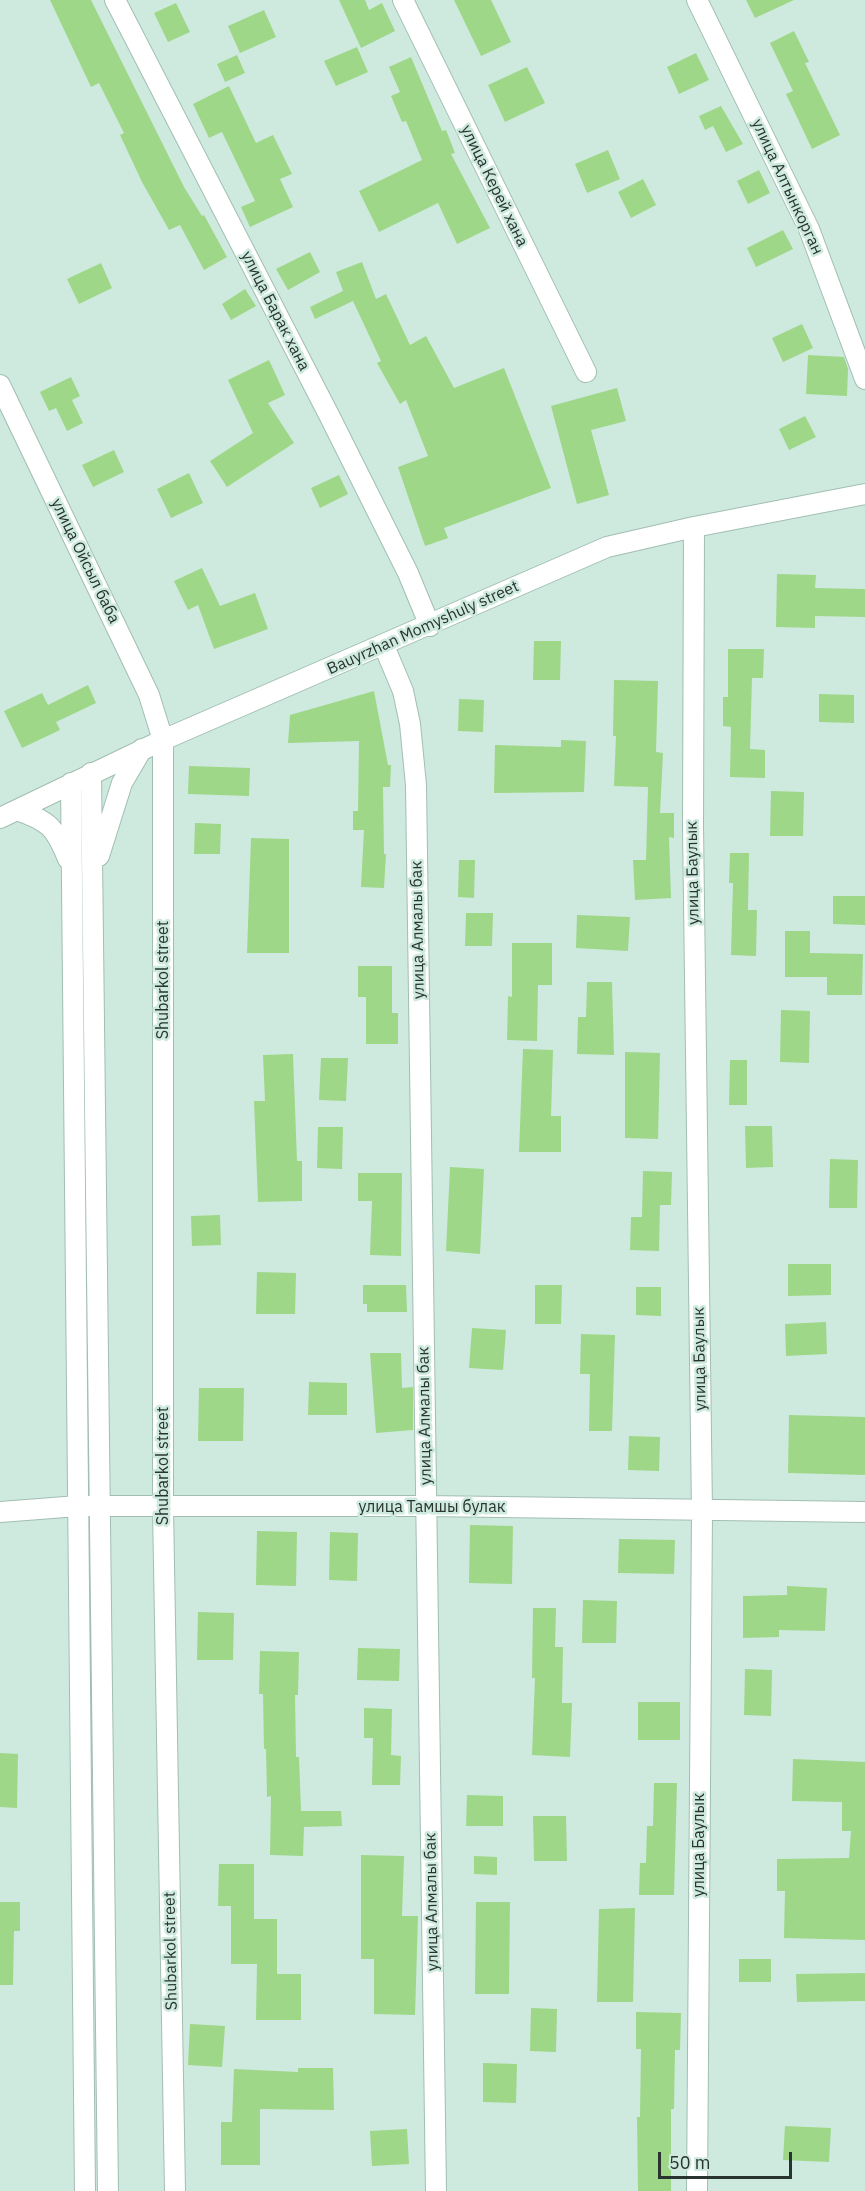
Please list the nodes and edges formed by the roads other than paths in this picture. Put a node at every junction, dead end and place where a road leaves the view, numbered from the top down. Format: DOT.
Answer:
graph roads {
  1 [pos="115,0"];
  2 [pos="403,0"];
  3 [pos="697,0"];
  4 [pos="586,372"];
  5 [pos="865,379"];
  6 [pos="0,385"];
  7 [pos="865,494"];
  8 [pos="694,527"];
  9 [pos="430,626"];
  10 [pos="384,646"];
  11 [pos="163,740"];
  12 [pos="142,749"];
  13 [pos="91,773"];
  14 [pos="71,783"];
  15 [pos="8,814"];
  16 [pos="72,868"];
  17 [pos="92,888"];
  18 [pos="78,1506"];
  19 [pos="100,1506"];
  20 [pos="426,1506"];
  21 [pos="163,1508"];
  22 [pos="0,1512"];
  23 [pos="702,1512"];
  24 [pos="865,1512"];
  25 [pos="85,2191"];
  26 [pos="108,2191"];
  27 [pos="175,2191"];
  28 [pos="436,2191"];
  29 [pos="697,2191"];
  1 -- 9 [label="street, улица Барак хана"];
  2 -- 4 [label="street, улица Керей хана"];
  3 -- 5 [label="street, улица Алтынкорган"];
  6 -- 11 [label="street, улица Ойсыл баба"];
  7 -- 8 [label="street, Bauyrzhan Momyshuly street"];
  8 -- 9 [label="street, Bauyrzhan Momyshuly street"];
  8 -- 23 [label="street, улица Баулык"];
  9 -- 10 [label="street, Bauyrzhan Momyshuly street"];
  10 -- 11 [label="street, Bauyrzhan Momyshuly street"];
  10 -- 20 [label="street, улица Алмалы бак"];
  11 -- 12 [label="street, Bauyrzhan Momyshuly street"];
  11 -- 21 [label="street, Shubarkol street"];
  12 -- 13 [label="street, Bauyrzhan Momyshuly street"];
  12 -- 17 [label="street"];
  13 -- 14 [label="street, Bauyrzhan Momyshuly street"];
  13 -- 17 [label="street"];
  14 -- 15 [label="street, Bauyrzhan Momyshuly street"];
  14 -- 16 [label="street"];
  15 -- 16 [label="street"];
  16 -- 18 [label="street"];
  17 -- 19 [label="street"];
  18 -- 19 [label="street, улица Тамшы булак"];
  18 -- 22 [label="street, улица Тамшы булак"];
  18 -- 25 [label="street"];
  19 -- 21 [label="street, улица Тамшы булак"];
  19 -- 26 [label="street"];
  20 -- 21 [label="street, улица Тамшы булак"];
  20 -- 23 [label="street, улица Тамшы булак"];
  20 -- 28 [label="street, улица Алмалы бак"];
  21 -- 27 [label="street, Shubarkol street"];
  23 -- 24 [label="street, улица Тамшы булак"];
  23 -- 29 [label="street, улица Баулык"];
}
